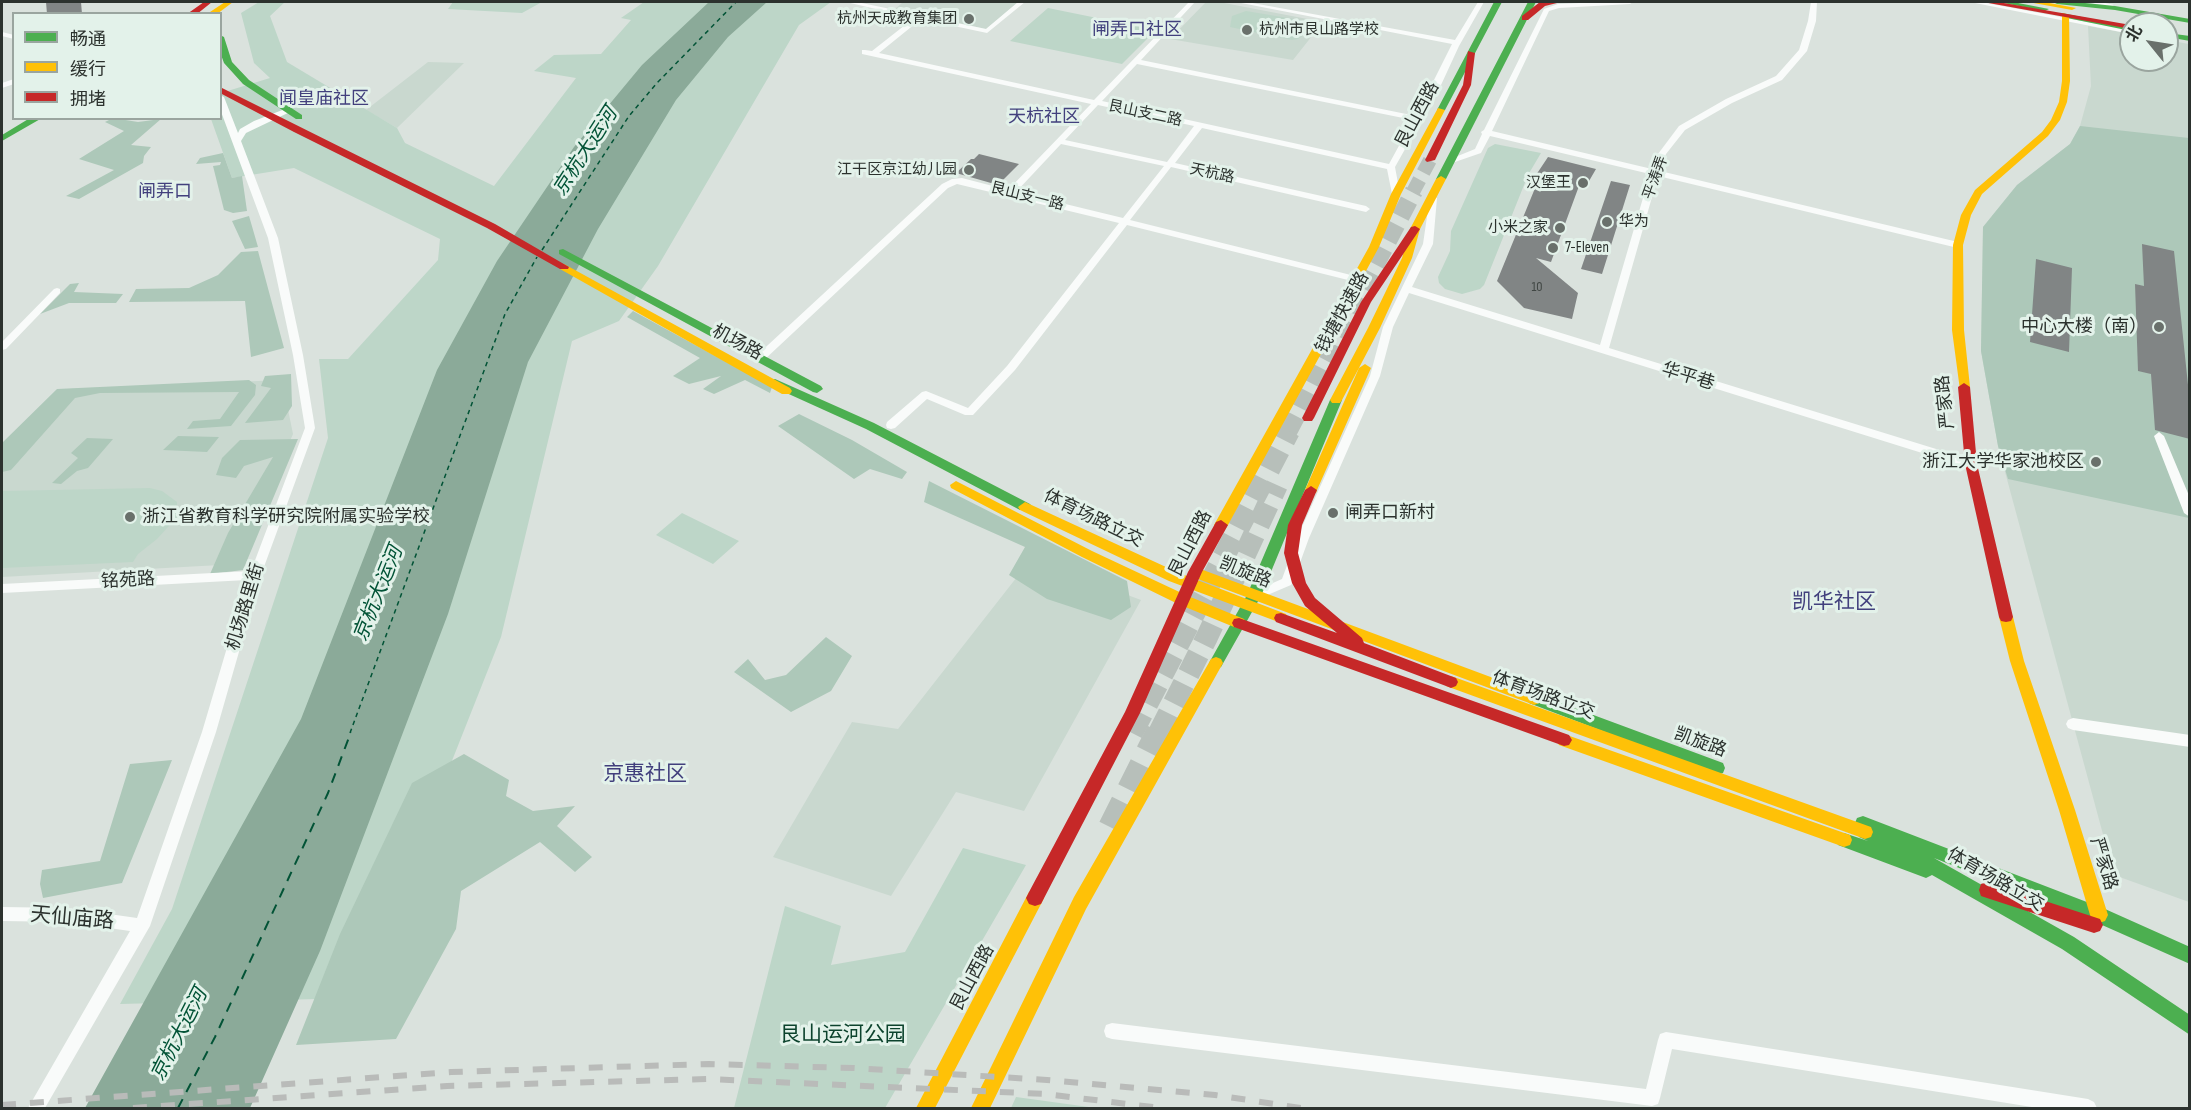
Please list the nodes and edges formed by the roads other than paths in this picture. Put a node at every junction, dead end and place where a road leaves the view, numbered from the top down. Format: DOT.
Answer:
graph roads {
  1 [pos="229,2"];
  2 [pos="849,2"];
  3 [pos="1022,2"];
  4 [pos="1192,2"];
  5 [pos="1239,2"];
  6 [pos="1481,2"];
  7 [pos="1498,2"];
  8 [pos="1532,2"];
  9 [pos="1557,2"];
  10 [pos="1630,2"];
  11 [pos="1814,2"];
  12 [pos="1973,2"];
  13 [pos="1988,2"];
  14 [pos="2002,2"];
  15 [pos="2032,2"];
  16 [pos="2056,2"];
  17 [pos="2089,2"];
  18 [pos="874,4"];
  19 [pos="211,8"];
  20 [pos="193,10"];
  21 [pos="921,17"];
  22 [pos="2119,17"];
  23 [pos="2065,18"];
  24 [pos="1523,19"];
  25 [pos="2119,26"];
  26 [pos="2119,26"];
  27 [pos="2189,30"];
  28 [pos="1457,43"];
  29 [pos="222,44"];
  30 [pos="1471,53"];
  31 [pos="1134,61"];
  32 [pos="222,90"];
  33 [pos="222,102"];
  34 [pos="1093,103"];
  35 [pos="288,111"];
  36 [pos="272,117"];
  37 [pos="1418,118"];
  38 [pos="34,120"];
  39 [pos="1198,126"];
  40 [pos="1485,132"];
  41 [pos="2,138"];
  42 [pos="237,140"];
  43 [pos="1058,141"];
  44 [pos="1430,159"];
  45 [pos="1452,160"];
  46 [pos="1169,164"];
  47 [pos="1391,167"];
  48 [pos="1655,172"];
  49 [pos="1010,193"];
  50 [pos="1396,194"];
  51 [pos="1432,198"];
  52 [pos="1366,209"];
  53 [pos="496,222"];
  54 [pos="1124,222"];
  55 [pos="1415,229"];
  56 [pos="1958,245"];
  57 [pos="1356,279"];
  58 [pos="1407,289"];
  59 [pos="57,291"];
  60 [pos="1374,328"];
  61 [pos="2,347"];
  62 [pos="1603,351"];
  63 [pos="762,361"];
  64 [pos="775,383"];
  65 [pos="1308,418"];
  66 [pos="891,425"];
  67 [pos="870,426"];
  68 [pos="2159,436"];
  69 [pos="1971,464"];
  70 [pos="2190,513"];
  71 [pos="1195,572"];
  72 [pos="255,575"];
  73 [pos="2,588"];
  74 [pos="1254,596"];
  75 [pos="1184,600"];
  76 [pos="1239,623"];
  77 [pos="1371,653"];
  78 [pos="2073,724"];
  79 [pos="2190,741"];
  80 [pos="2,914"];
  81 [pos="2099,915"];
  82 [pos="142,926"];
  83 [pos="2190,956"];
  84 [pos="2190,1026"];
  85 [pos="1112,1030"];
  86 [pos="36,1108"];
  87 [pos="925,1108"];
  88 [pos="980,1108"];
  89 [pos="2088,1108"];
  1 -- 19 [label="main road"];
  2 -- 18 [label="street"];
  3 -- 21 [label="street"];
  4 -- 31 [label="street"];
  5 -- 28 [label="street"];
  6 -- 28 [label="street"];
  7 -- 30 [label="main road, 艮山西路"];
  8 -- 24 [label="main road"];
  9 -- 24 [label="main road"];
  10 -- 40 [label="street"];
  11 -- 48 [label="street, 平涛弄"];
  12 -- 23 [label="street"];
  13 -- 23 [label="main road"];
  14 -- 26 [label="main road"];
  15 -- 22 [label="main road"];
  16 -- 27 [label="main road"];
  17 -- 27 [label="street"];
  18 -- 21 [label="street"];
  19 -- 20 [label="main road"];
  21 -- 34 [label="street, 艮山支二路"];
  23 -- 25 [label="main road"];
  23 -- 56 [label="main road, 严家路"];
  24 -- 45 [label="main road"];
  28 -- 37 [label="street"];
  29 -- 35 [label="main road, 机场路"];
  30 -- 44 [label="main road"];
  30 -- 50 [label="main road, 艮山西路"];
  31 -- 34 [label="street"];
  31 -- 37 [label="street"];
  32 -- 36 [label="main road, 机场路"];
  33 -- 42 [label="street, 机场路里街"];
  34 -- 39 [label="street, 艮山支二路"];
  34 -- 43 [label="street"];
  35 -- 36 [label="street"];
  35 -- 53 [label="main road, 机场路"];
  36 -- 42 [label="street"];
  36 -- 53 [label="main road, 机场路"];
  37 -- 47 [label="street"];
  38 -- 41 [label="main road"];
  39 -- 46 [label="street"];
  39 -- 47 [label="street, 艮山支二路"];
  40 -- 45 [label="street"];
  40 -- 48 [label="street"];
  42 -- 72 [label="street, 机场路里街"];
  43 -- 46 [label="street, 天杭路"];
  43 -- 49 [label="street"];
  45 -- 51 [label="main road"];
  46 -- 52 [label="street, 天杭路"];
  46 -- 54 [label="street"];
  47 -- 50 [label="street"];
  48 -- 56 [label="street"];
  48 -- 62 [label="street, 平涛弄"];
  49 -- 54 [label="street, 艮山支一路"];
  49 -- 63 [label="street, 艮山支一路"];
  50 -- 57 [label="main road, 艮山西路"];
  51 -- 55 [label="main road"];
  51 -- 58 [label="street"];
  53 -- 63 [label="main road, 机场路"];
  53 -- 64 [label="main road, 机场路"];
  54 -- 57 [label="street, 艮山支一路"];
  54 -- 66 [label="street"];
  55 -- 60 [label="main road"];
  55 -- 65 [label="main road, 钱塘快速路"];
  56 -- 69 [label="main road, 严家路"];
  57 -- 71 [label="main road, 艮山西路"];
  58 -- 62 [label="street, 华平巷"];
  58 -- 74 [label="street"];
  59 -- 61 [label="street"];
  60 -- 74 [label="main road"];
  60 -- 77 [label="main road"];
  62 -- 69 [label="street, 华平巷"];
  63 -- 66 [label="main road, 机场路"];
  63 -- 67 [label="main road, 体育场路立交"];
  64 -- 67 [label="main road, 体育场路立交"];
  64 -- 75 [label="main road, 机场路"];
  66 -- 71 [label="main road, 机场路"];
  67 -- 77 [label="main road, 体育场路立交"];
  68 -- 70 [label="street"];
  69 -- 81 [label="main road, 严家路"];
  71 -- 74 [label="main road, 凯旋路"];
  71 -- 75 [label="main road, 艮山西路"];
  72 -- 73 [label="street, 铭苑路"];
  72 -- 82 [label="street, 机场路里街"];
  74 -- 76 [label="main road"];
  74 -- 81 [label="main road, 凯旋路"];
  75 -- 76 [label="main road, 机场路"];
  75 -- 87 [label="main road, 艮山西路"];
  76 -- 83 [label="main road, 凯旋路"];
  76 -- 88 [label="main road"];
  77 -- 84 [label="main road, 体育场路立交"];
  78 -- 79 [label="street"];
  80 -- 82 [label="street, 天仙庙路"];
  81 -- 83 [label="main road, 凯旋路"];
  82 -- 86 [label="street, 机场路里街"];
  85 -- 89 [label="street"];
}
